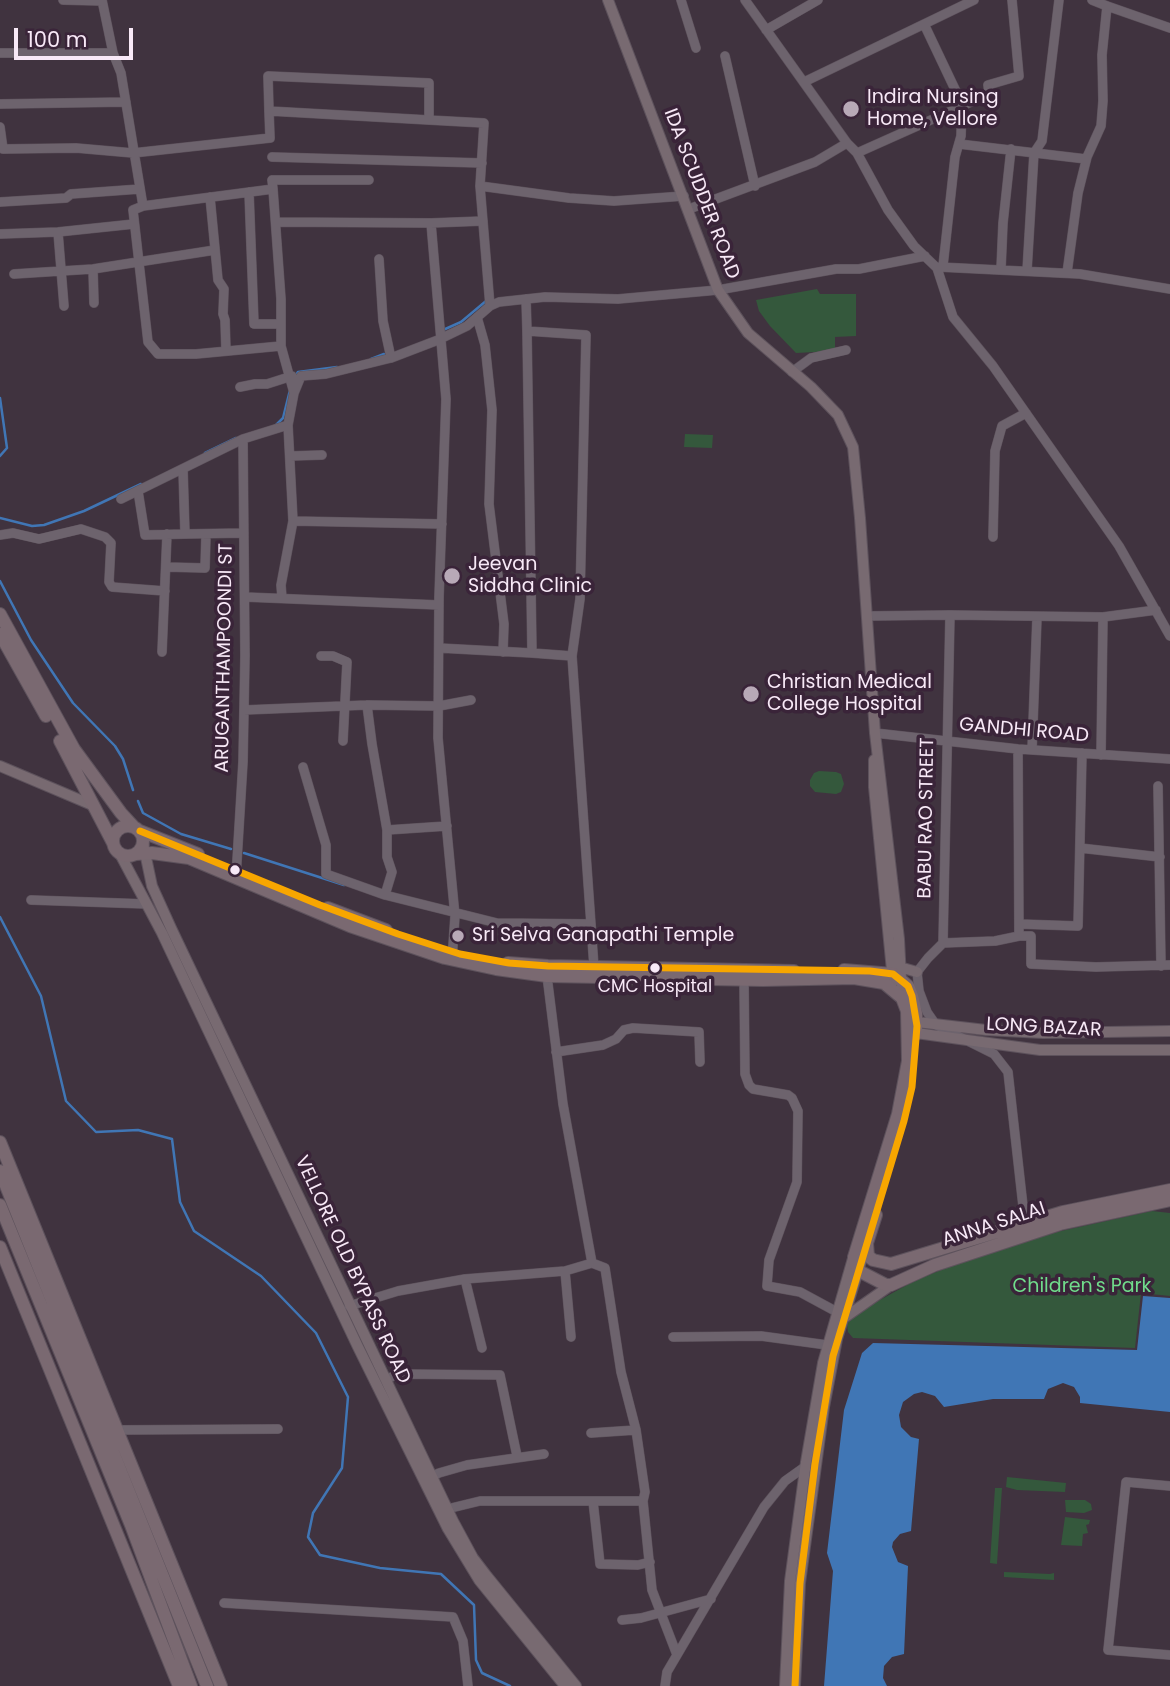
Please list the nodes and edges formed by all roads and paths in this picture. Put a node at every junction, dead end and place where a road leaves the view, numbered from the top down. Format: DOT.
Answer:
graph roads {
  1 [pos="63,0"];
  2 [pos="102,0"];
  3 [pos="608,0"];
  4 [pos="681,0"];
  5 [pos="745,0"];
  6 [pos="818,0"];
  7 [pos="974,0"];
  8 [pos="1012,0"];
  9 [pos="1059,0"];
  10 [pos="1092,0"];
  11 [pos="1107,6"];
  12 [pos="924,24"];
  13 [pos="1170,28"];
  14 [pos="766,30"];
  15 [pos="696,48"];
  16 [pos="0,53"];
  17 [pos="113,53"];
  18 [pos="725,56"];
  19 [pos="804,82"];
  20 [pos="125,102"];
  21 [pos="962,104"];
  22 [pos="0,105"];
  23 [pos="269,111"];
  24 [pos="429,120"];
  25 [pos="0,127"];
  26 [pos="847,143"];
  27 [pos="959,144"];
  28 [pos="1011,149"];
  29 [pos="133,153"];
  30 [pos="857,153"];
  31 [pos="1034,153"];
  32 [pos="272,157"];
  33 [pos="1086,159"];
  34 [pos="482,163"];
  35 [pos="369,180"];
  36 [pos="480,186"];
  37 [pos="755,186"];
  38 [pos="140,189"];
  39 [pos="272,190"];
  40 [pos="249,192"];
  41 [pos="684,196"];
  42 [pos="210,197"];
  43 [pos="0,202"];
  44 [pos="143,206"];
  45 [pos="689,209"];
  46 [pos="483,221"];
  47 [pos="275,222"];
  48 [pos="431,223"];
  49 [pos="134,224"];
  50 [pos="58,232"];
  51 [pos="0,234"];
  52 [pos="215,250"];
  53 [pos="925,256"];
  54 [pos="379,258"];
  55 [pos="139,263"];
  56 [pos="940,267"];
  57 [pos="93,269"];
  58 [pos="1001,269"];
  59 [pos="61,271"];
  60 [pos="1027,271"];
  61 [pos="1067,273"];
  62 [pos="14,274"];
  63 [pos="1170,289"];
  64 [pos="719,290"];
  65 [pos="526,299"];
  66 [pos="94,303"];
  67 [pos="64,306"];
  68 [pos="490,306"];
  69 [pos="477,317"];
  70 [pos="281,324"];
  71 [pos="527,331"];
  72 [pos="440,339"];
  73 [pos="281,346"];
  74 [pos="226,351"];
  75 [pos="846,351"];
  76 [pos="391,358"];
  77 [pos="792,372"];
  78 [pos="289,376"];
  79 [pos="302,376"];
  80 [pos="240,387"];
  81 [pos="294,393"];
  82 [pos="1026,413"];
  83 [pos="288,425"];
  84 [pos="243,439"];
  85 [pos="322,455"];
  86 [pos="290,456"];
  87 [pos="183,469"];
  88 [pos="138,491"];
  89 [pos="121,499"];
  90 [pos="293,521"];
  91 [pos="442,524"];
  92 [pos="244,533"];
  93 [pos="167,534"];
  94 [pos="185,534"];
  95 [pos="206,534"];
  96 [pos="0,535"];
  97 [pos="993,537"];
  98 [pos="166,567"];
  99 [pos="165,591"];
  100 [pos="244,597"];
  101 [pos="282,598"];
  102 [pos="439,605"];
  103 [pos="1156,610"];
  104 [pos="0,614"];
  105 [pos="867,615"];
  106 [pos="950,615"];
  107 [pos="1037,617"];
  108 [pos="1103,617"];
  109 [pos="0,635"];
  110 [pos="1170,636"];
  111 [pos="439,649"];
  112 [pos="162,652"];
  113 [pos="503,652"];
  114 [pos="532,653"];
  115 [pos="321,656"];
  116 [pos="572,656"];
  117 [pos="471,700"];
  118 [pos="368,705"];
  119 [pos="344,706"];
  120 [pos="439,706"];
  121 [pos="244,710"];
  122 [pos="876,733"];
  123 [pos="342,741"];
  124 [pos="946,741"];
  125 [pos="1018,749"];
  126 [pos="1032,750"];
  127 [pos="1082,753"];
  128 [pos="1101,755"];
  129 [pos="1170,759"];
  130 [pos="0,766"];
  131 [pos="303,766"];
  132 [pos="1158,786"];
  133 [pos="92,805"];
  134 [pos="447,826"];
  135 [pos="387,830"];
  136 [pos="139,841"];
  137 [pos="116,848"];
  138 [pos="1080,848"];
  139 [pos="1160,857"];
  140 [pos="236,874"];
  141 [pos="385,895"];
  142 [pos="31,900"];
  143 [pos="147,904"];
  144 [pos="455,911"];
  145 [pos="591,924"];
  146 [pos="1019,924"];
  147 [pos="1019,936"];
  148 [pos="943,943"];
  149 [pos="452,955"];
  150 [pos="1166,965"];
  151 [pos="594,967"];
  152 [pos="917,972"];
  153 [pos="547,976"];
  154 [pos="744,979"];
  155 [pos="897,979"];
  156 [pos="936,1025"];
  157 [pos="916,1028"];
  158 [pos="1170,1031"];
  159 [pos="966,1041"];
  160 [pos="1170,1050"];
  161 [pos="556,1052"];
  162 [pos="700,1062"];
  163 [pos="0,1142"];
  164 [pos="0,1171"];
  165 [pos="1170,1190"];
  166 [pos="1170,1200"];
  167 [pos="0,1205"];
  168 [pos="1025,1224"];
  169 [pos="0,1247"];
  170 [pos="861,1247"];
  171 [pos="592,1263"];
  172 [pos="891,1264"];
  173 [pos="565,1271"];
  174 [pos="860,1275"];
  175 [pos="465,1279"];
  176 [pos="891,1286"];
  177 [pos="349,1306"];
  178 [pos="840,1315"];
  179 [pos="571,1337"];
  180 [pos="673,1337"];
  181 [pos="827,1345"];
  182 [pos="482,1348"];
  183 [pos="387,1379"];
  184 [pos="96,1393"];
  185 [pos="278,1429"];
  186 [pos="117,1430"];
  187 [pos="636,1430"];
  188 [pos="592,1433"];
  189 [pos="544,1454"];
  190 [pos="517,1456"];
  191 [pos="806,1466"];
  192 [pos="431,1477"];
  193 [pos="1170,1486"];
  194 [pos="593,1501"];
  195 [pos="643,1501"];
  196 [pos="447,1509"];
  197 [pos="650,1562"];
  198 [pos="711,1599"];
  199 [pos="223,1603"];
  200 [pos="660,1612"];
  201 [pos="622,1620"];
  202 [pos="677,1655"];
  203 [pos="1170,1655"];
  204 [pos="179,1686"];
  205 [pos="191,1686"];
  206 [pos="207,1686"];
  207 [pos="221,1686"];
  208 [pos="468,1686"];
  209 [pos="565,1686"];
  210 [pos="576,1686"];
  211 [pos="665,1686"];
  212 [pos="785,1686"];
  213 [pos="795,1686"];
  1 -- 2 [label="street"];
  2 -- 17 [label="street"];
  3 -- 41 [label="main road, IDA SCUDDER ROAD"];
  4 -- 15 [label="street"];
  5 -- 14 [label="street"];
  6 -- 14 [label="street"];
  7 -- 12 [label="street"];
  8 -- 21 [label="street"];
  9 -- 31 [label="street"];
  10 -- 11 [label="street"];
  11 -- 13 [label="street"];
  11 -- 33 [label="street"];
  12 -- 19 [label="street"];
  12 -- 21 [label="street"];
  14 -- 19 [label="street"];
  16 -- 17 [label="street"];
  17 -- 20 [label="street"];
  18 -- 37 [label="street"];
  19 -- 26 [label="street"];
  20 -- 22 [label="street"];
  20 -- 29 [label="street"];
  21 -- 27 [label="street"];
  21 -- 30 [label="street"];
  23 -- 24 [label="street"];
  23 -- 24 [label="street"];
  23 -- 29 [label="street"];
  24 -- 34 [label="street"];
  25 -- 29 [label="street"];
  26 -- 30 [label="street"];
  26 -- 37 [label="street"];
  27 -- 28 [label="street"];
  27 -- 56 [label="street"];
  28 -- 31 [label="street"];
  28 -- 58 [label="street"];
  29 -- 38 [label="street"];
  30 -- 53 [label="street"];
  31 -- 33 [label="street"];
  31 -- 60 [label="street"];
  32 -- 34 [label="street"];
  33 -- 61 [label="street"];
  34 -- 36 [label="street"];
  35 -- 39 [label="street"];
  36 -- 41 [label="street"];
  36 -- 46 [label="street"];
  37 -- 45 [label="street"];
  38 -- 43 [label="street"];
  38 -- 44 [label="street"];
  39 -- 40 [label="street"];
  39 -- 47 [label="street"];
  40 -- 42 [label="street"];
  40 -- 70 [label="street"];
  41 -- 45 [label="main road, IDA SCUDDER ROAD"];
  42 -- 44 [label="street"];
  42 -- 52 [label="street"];
  44 -- 49 [label="street"];
  45 -- 64 [label="main road, IDA SCUDDER ROAD"];
  46 -- 48 [label="street"];
  46 -- 68 [label="street"];
  47 -- 48 [label="street"];
  47 -- 70 [label="street"];
  48 -- 72 [label="street"];
  49 -- 50 [label="street"];
  49 -- 55 [label="street"];
  50 -- 51 [label="street"];
  50 -- 59 [label="street"];
  52 -- 55 [label="street"];
  52 -- 74 [label="street"];
  53 -- 56 [label="street"];
  53 -- 64 [label="street"];
  54 -- 76 [label="street"];
  55 -- 57 [label="street"];
  55 -- 74 [label="street"];
  56 -- 58 [label="street"];
  56 -- 82 [label="street"];
  57 -- 59 [label="street"];
  57 -- 66 [label="street"];
  58 -- 60 [label="street"];
  59 -- 62 [label="street"];
  59 -- 67 [label="street"];
  60 -- 61 [label="street"];
  61 -- 63 [label="street"];
  64 -- 65 [label="street"];
  64 -- 77 [label="main road, IDA SCUDDER ROAD"];
  65 -- 68 [label="street"];
  65 -- 71 [label="street"];
  68 -- 69 [label="street"];
  69 -- 72 [label="street"];
  69 -- 113 [label="street"];
  70 -- 73 [label="street"];
  71 -- 114 [label="street"];
  71 -- 116 [label="street"];
  72 -- 76 [label="street"];
  72 -- 91 [label="street"];
  73 -- 74 [label="street"];
  73 -- 78 [label="street"];
  75 -- 77 [label="street"];
  76 -- 79 [label="street"];
  77 -- 105 [label="main road, IDA SCUDDER ROAD"];
  78 -- 79 [label="street"];
  78 -- 80 [label="street"];
  78 -- 81 [label="street"];
  79 -- 81 [label="street"];
  81 -- 83 [label="street"];
  82 -- 97 [label="street"];
  82 -- 103 [label="street"];
  83 -- 84 [label="street"];
  83 -- 86 [label="street"];
  84 -- 87 [label="street"];
  84 -- 92 [label="street, ARUGANTHAMPOONDI ST"];
  85 -- 86 [label="street"];
  86 -- 90 [label="street"];
  87 -- 88 [label="street"];
  87 -- 94 [label="street"];
  88 -- 89 [label="street"];
  88 -- 93 [label="street"];
  90 -- 91 [label="street"];
  90 -- 101 [label="street"];
  91 -- 102 [label="street"];
  92 -- 95 [label="street"];
  92 -- 100 [label="street, ARUGANTHAMPOONDI ST"];
  93 -- 94 [label="street"];
  93 -- 98 [label="street"];
  94 -- 95 [label="street"];
  95 -- 98 [label="street"];
  96 -- 99 [label="street"];
  98 -- 99 [label="street"];
  99 -- 112 [label="street"];
  100 -- 101 [label="street"];
  100 -- 121 [label="street, ARUGANTHAMPOONDI ST"];
  101 -- 102 [label="street"];
  102 -- 111 [label="street"];
  103 -- 108 [label="street"];
  103 -- 110 [label="street"];
  104 -- 136 [label="highway"];
  105 -- 106 [label="street"];
  105 -- 122 [label="main road, IDA SCUDDER ROAD"];
  106 -- 107 [label="street"];
  106 -- 124 [label="street, BABU RAO STREET"];
  107 -- 108 [label="street"];
  107 -- 126 [label="street"];
  108 -- 128 [label="street"];
  109 -- 133 [label="highway"];
  111 -- 113 [label="street"];
  111 -- 120 [label="street"];
  113 -- 114 [label="street"];
  114 -- 116 [label="street"];
  115 -- 119 [label="street"];
  116 -- 145 [label="street"];
  117 -- 120 [label="street"];
  118 -- 119 [label="street"];
  118 -- 120 [label="street"];
  118 -- 135 [label="street"];
  119 -- 121 [label="street"];
  119 -- 123 [label="street"];
  120 -- 134 [label="street"];
  121 -- 140 [label="street, ARUGANTHAMPOONDI ST"];
  122 -- 124 [label="street, GANDHI ROAD"];
  122 -- 155 [label="main road, IDA SCUDDER ROAD"];
  124 -- 125 [label="street, GANDHI ROAD"];
  124 -- 148 [label="street, BABU RAO STREET"];
  125 -- 126 [label="street, GANDHI ROAD"];
  125 -- 146 [label="street"];
  126 -- 127 [label="street, GANDHI ROAD"];
  127 -- 128 [label="street, GANDHI ROAD"];
  127 -- 138 [label="street"];
  128 -- 129 [label="street, GANDHI ROAD"];
  130 -- 133 [label="main road"];
  131 -- 141 [label="street"];
  132 -- 139 [label="street"];
  133 -- 137 [label="highway"];
  134 -- 135 [label="street"];
  134 -- 144 [label="street"];
  135 -- 141 [label="street"];
  136 -- 137 [label="highway"];
  136 -- 137 [label="highway"];
  136 -- 140 [label="highway"];
  136 -- 140 [label="highway"];
  136 -- 177 [label="main road, VELLORE OLD BYPASS ROAD"];
  137 -- 143 [label="main road, VELLORE OLD BYPASS ROAD"];
  138 -- 139 [label="street"];
  138 -- 146 [label="street"];
  139 -- 150 [label="street"];
  140 -- 149 [label="highway"];
  141 -- 144 [label="street"];
  142 -- 143 [label="street"];
  143 -- 209 [label="main road, VELLORE OLD BYPASS ROAD"];
  144 -- 145 [label="street"];
  144 -- 149 [label="street"];
  145 -- 151 [label="street"];
  146 -- 147 [label="street"];
  147 -- 148 [label="street"];
  147 -- 150 [label="street"];
  148 -- 152 [label="street"];
  149 -- 151 [label="highway"];
  149 -- 153 [label="highway"];
  151 -- 155 [label="highway"];
  152 -- 155 [label="main road"];
  152 -- 156 [label="street"];
  153 -- 154 [label="highway"];
  153 -- 161 [label="street"];
  154 -- 155 [label="highway"];
  154 -- 178 [label="street"];
  155 -- 157 [label="highway"];
  155 -- 170 [label="highway"];
  156 -- 157 [label="main road"];
  156 -- 158 [label="main road"];
  156 -- 159 [label="street"];
  157 -- 159 [label="main road, LONG BAZAR"];
  157 -- 170 [label="highway"];
  159 -- 160 [label="main road, LONG BAZAR"];
  159 -- 168 [label="street"];
  161 -- 162 [label="street"];
  161 -- 171 [label="street"];
  163 -- 184 [label="highway"];
  164 -- 184 [label="highway"];
  165 -- 168 [label="highway, ANNA SALAI"];
  166 -- 176 [label="highway, ANNA SALAI"];
  167 -- 205 [label="highway"];
  168 -- 172 [label="highway, ANNA SALAI"];
  169 -- 204 [label="highway"];
  170 -- 172 [label="highway"];
  170 -- 174 [label="highway"];
  170 -- 178 [label="main road"];
  171 -- 173 [label="street"];
  171 -- 187 [label="street"];
  172 -- 174 [label="main road"];
  173 -- 175 [label="street"];
  173 -- 179 [label="street"];
  174 -- 176 [label="highway"];
  174 -- 178 [label="main road"];
  175 -- 177 [label="street"];
  175 -- 182 [label="street"];
  176 -- 178 [label="main road"];
  177 -- 192 [label="main road, VELLORE OLD BYPASS ROAD"];
  178 -- 181 [label="main road"];
  178 -- 213 [label="main road"];
  180 -- 181 [label="street"];
  181 -- 191 [label="main road"];
  183 -- 190 [label="street"];
  184 -- 186 [label="highway"];
  184 -- 206 [label="highway"];
  185 -- 186 [label="street"];
  186 -- 207 [label="highway"];
  187 -- 188 [label="street"];
  187 -- 195 [label="street"];
  189 -- 190 [label="street"];
  190 -- 192 [label="street"];
  191 -- 198 [label="street"];
  191 -- 212 [label="main road"];
  192 -- 196 [label="main road, VELLORE OLD BYPASS ROAD"];
  193 -- 203 [label="street"];
  194 -- 195 [label="street"];
  194 -- 196 [label="street"];
  194 -- 197 [label="street"];
  195 -- 197 [label="street"];
  196 -- 210 [label="main road, VELLORE OLD BYPASS ROAD"];
  197 -- 200 [label="street"];
  198 -- 200 [label="street"];
  198 -- 202 [label="street"];
  199 -- 208 [label="street"];
  200 -- 201 [label="street"];
  200 -- 202 [label="street"];
  202 -- 211 [label="street"];
}
